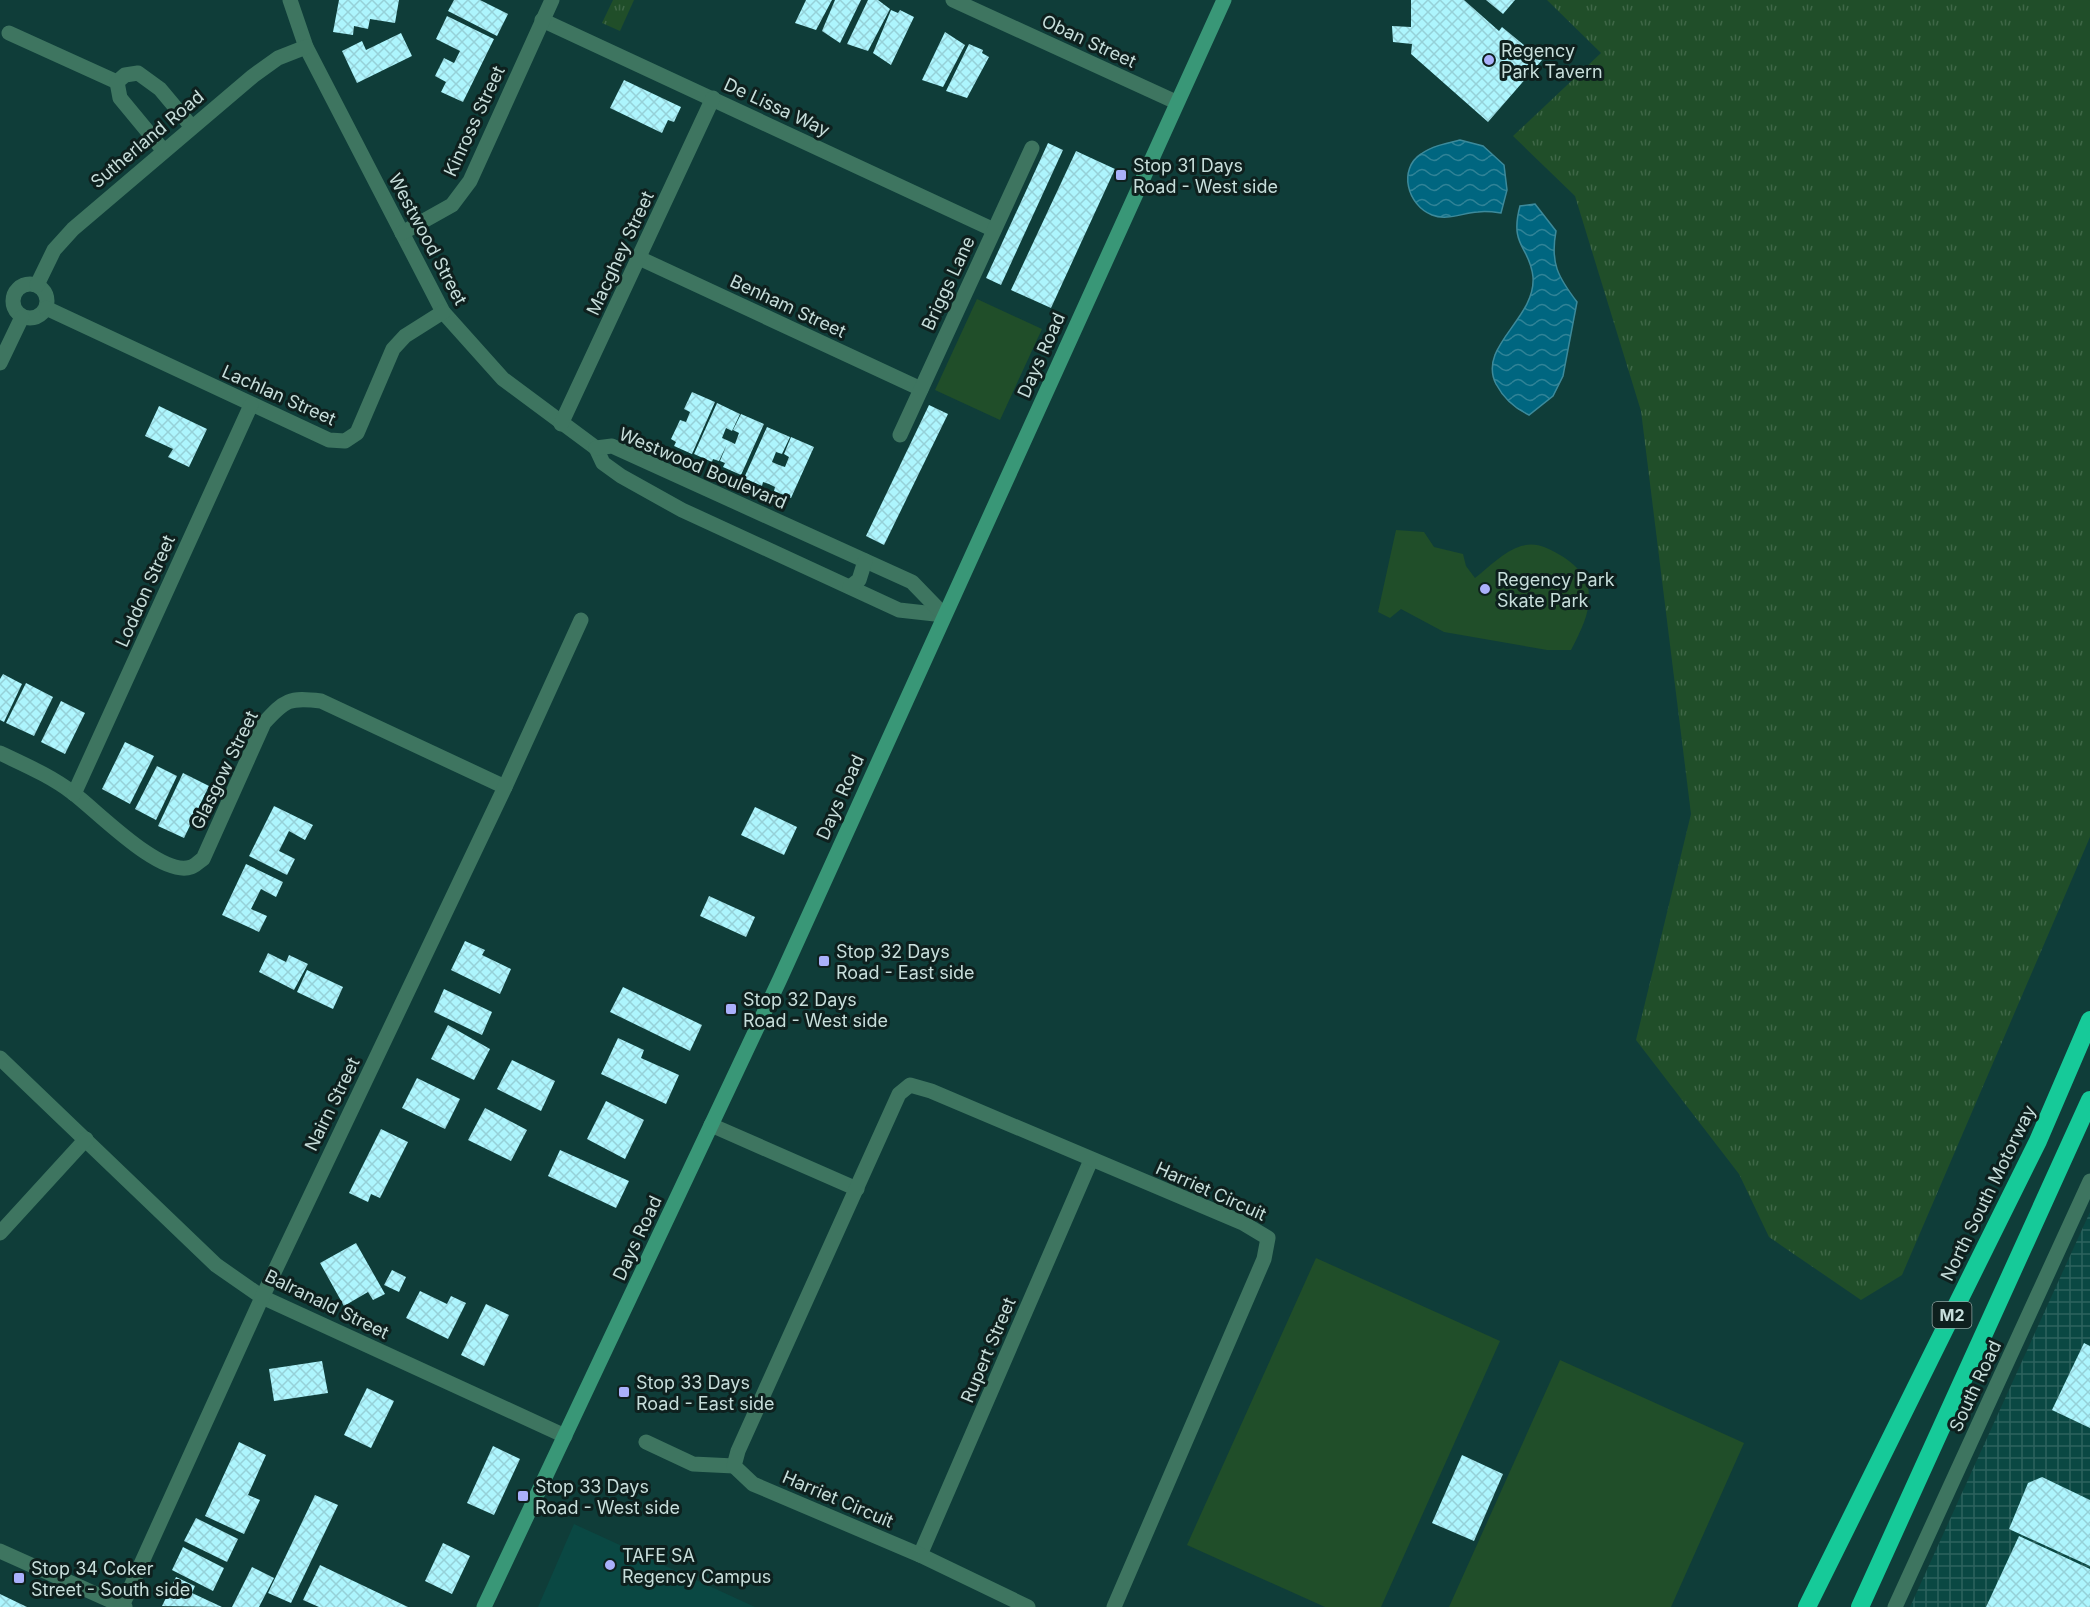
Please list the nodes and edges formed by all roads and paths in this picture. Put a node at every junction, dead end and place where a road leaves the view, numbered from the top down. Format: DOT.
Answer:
graph roads {
  1 [pos="290,0"];
  2 [pos="552,0"];
  3 [pos="953,0"];
  4 [pos="1224,0"];
  5 [pos="542,20"];
  6 [pos="9,33"];
  7 [pos="306,48"];
  8 [pos="117,82"];
  9 [pos="713,98"];
  10 [pos="1176,102"];
  11 [pos="191,126"];
  12 [pos="1032,148"];
  13 [pos="164,150"];
  14 [pos="994,230"];
  15 [pos="402,233"];
  16 [pos="639,258"];
  17 [pos="37,285"];
  18 [pos="7,290"];
  19 [pos="46,308"];
  20 [pos="443,312"];
  21 [pos="22,317"];
  22 [pos="0,363"];
  23 [pos="921,388"];
  24 [pos="251,405"];
  25 [pos="561,424"];
  26 [pos="900,435"];
  27 [pos="596,448"];
  28 [pos="865,561"];
  29 [pos="850,587"];
  30 [pos="944,615"];
  31 [pos="581,620"];
  32 [pos="0,753"];
  33 [pos="506,788"];
  34 [pos="74,794"];
  35 [pos="2090,1020"];
  36 [pos="0,1058"];
  37 [pos="2090,1100"];
  38 [pos="711,1125"];
  39 [pos="86,1139"];
  40 [pos="1091,1160"];
  41 [pos="2090,1180"];
  42 [pos="857,1189"];
  43 [pos="0,1233"];
  44 [pos="262,1297"];
  45 [pos="565,1436"];
  46 [pos="646,1442"];
  47 [pos="734,1466"];
  48 [pos="0,1551"];
  49 [pos="920,1555"];
  50 [pos="123,1606"];
  51 [pos="1808,1606"];
  52 [pos="484,1607"];
  53 [pos="1029,1607"];
  54 [pos="1114,1607"];
  55 [pos="1860,1607"];
  56 [pos="1894,1607"];
  1 -- 7 [label="street, Westwood Street"];
  2 -- 5 [label="street, Kinross Street"];
  3 -- 10 [label="street, Oban Street"];
  4 -- 10 [label="street, Days Road"];
  5 -- 9 [label="street, De Lissa Way"];
  5 -- 15 [label="street, Kinross Street"];
  6 -- 8 [label="street"];
  7 -- 11 [label="street, Sutherland Road"];
  7 -- 15 [label="street, Westwood Street"];
  8 -- 11 [label="street"];
  8 -- 13 [label="street"];
  9 -- 14 [label="street, De Lissa Way"];
  9 -- 16 [label="street, Macghey Street"];
  10 -- 30 [label="street, Days Road"];
  11 -- 13 [label="street, Sutherland Road"];
  12 -- 14 [label="street, Briggs Lane"];
  13 -- 17 [label="street, Sutherland Road"];
  14 -- 23 [label="street, Briggs Lane"];
  15 -- 20 [label="street, Westwood Street"];
  16 -- 23 [label="street, Benham Street"];
  16 -- 25 [label="street, Macghey Street"];
  17 -- 18 [label="street"];
  17 -- 19 [label="street"];
  18 -- 21 [label="street"];
  19 -- 21 [label="street"];
  19 -- 24 [label="street, Lachlan Street"];
  20 -- 24 [label="street, Lachlan Street"];
  20 -- 25 [label="street, Westwood Street"];
  21 -- 22 [label="street"];
  23 -- 26 [label="street, Briggs Lane"];
  24 -- 34 [label="street, Loddon Street"];
  25 -- 27 [label="street, Westwood Street"];
  27 -- 28 [label="street, Westwood Boulevard"];
  27 -- 29 [label="street, Westwood Boulevard"];
  28 -- 29 [label="street"];
  28 -- 30 [label="street, Westwood Boulevard"];
  29 -- 30 [label="street, Westwood Boulevard"];
  30 -- 38 [label="street, Days Road"];
  31 -- 33 [label="street, Nairn Street"];
  32 -- 34 [label="street, Glasgow Street"];
  33 -- 34 [label="street, Glasgow Street"];
  33 -- 44 [label="street, Nairn Street"];
  35 -- 51 [label="highway, North South Motorway / M2"];
  36 -- 39 [label="street, Balranald Street"];
  37 -- 55 [label="highway, M2"];
  38 -- 42 [label="street"];
  38 -- 45 [label="street, Days Road"];
  39 -- 43 [label="street"];
  39 -- 44 [label="street, Balranald Street"];
  40 -- 42 [label="street, Harriet Circuit"];
  40 -- 49 [label="street, Rupert Street"];
  40 -- 54 [label="street, Harriet Circuit"];
  41 -- 56 [label="street, South Road"];
  42 -- 47 [label="street, Harriet Circuit"];
  44 -- 45 [label="street, Balranald Street"];
  44 -- 50 [label="street, Nairn Street"];
  45 -- 52 [label="street, Days Road"];
  46 -- 47 [label="street"];
  47 -- 49 [label="street, Harriet Circuit"];
  48 -- 50 [label="street"];
  49 -- 53 [label="street, Harriet Circuit"];
}
